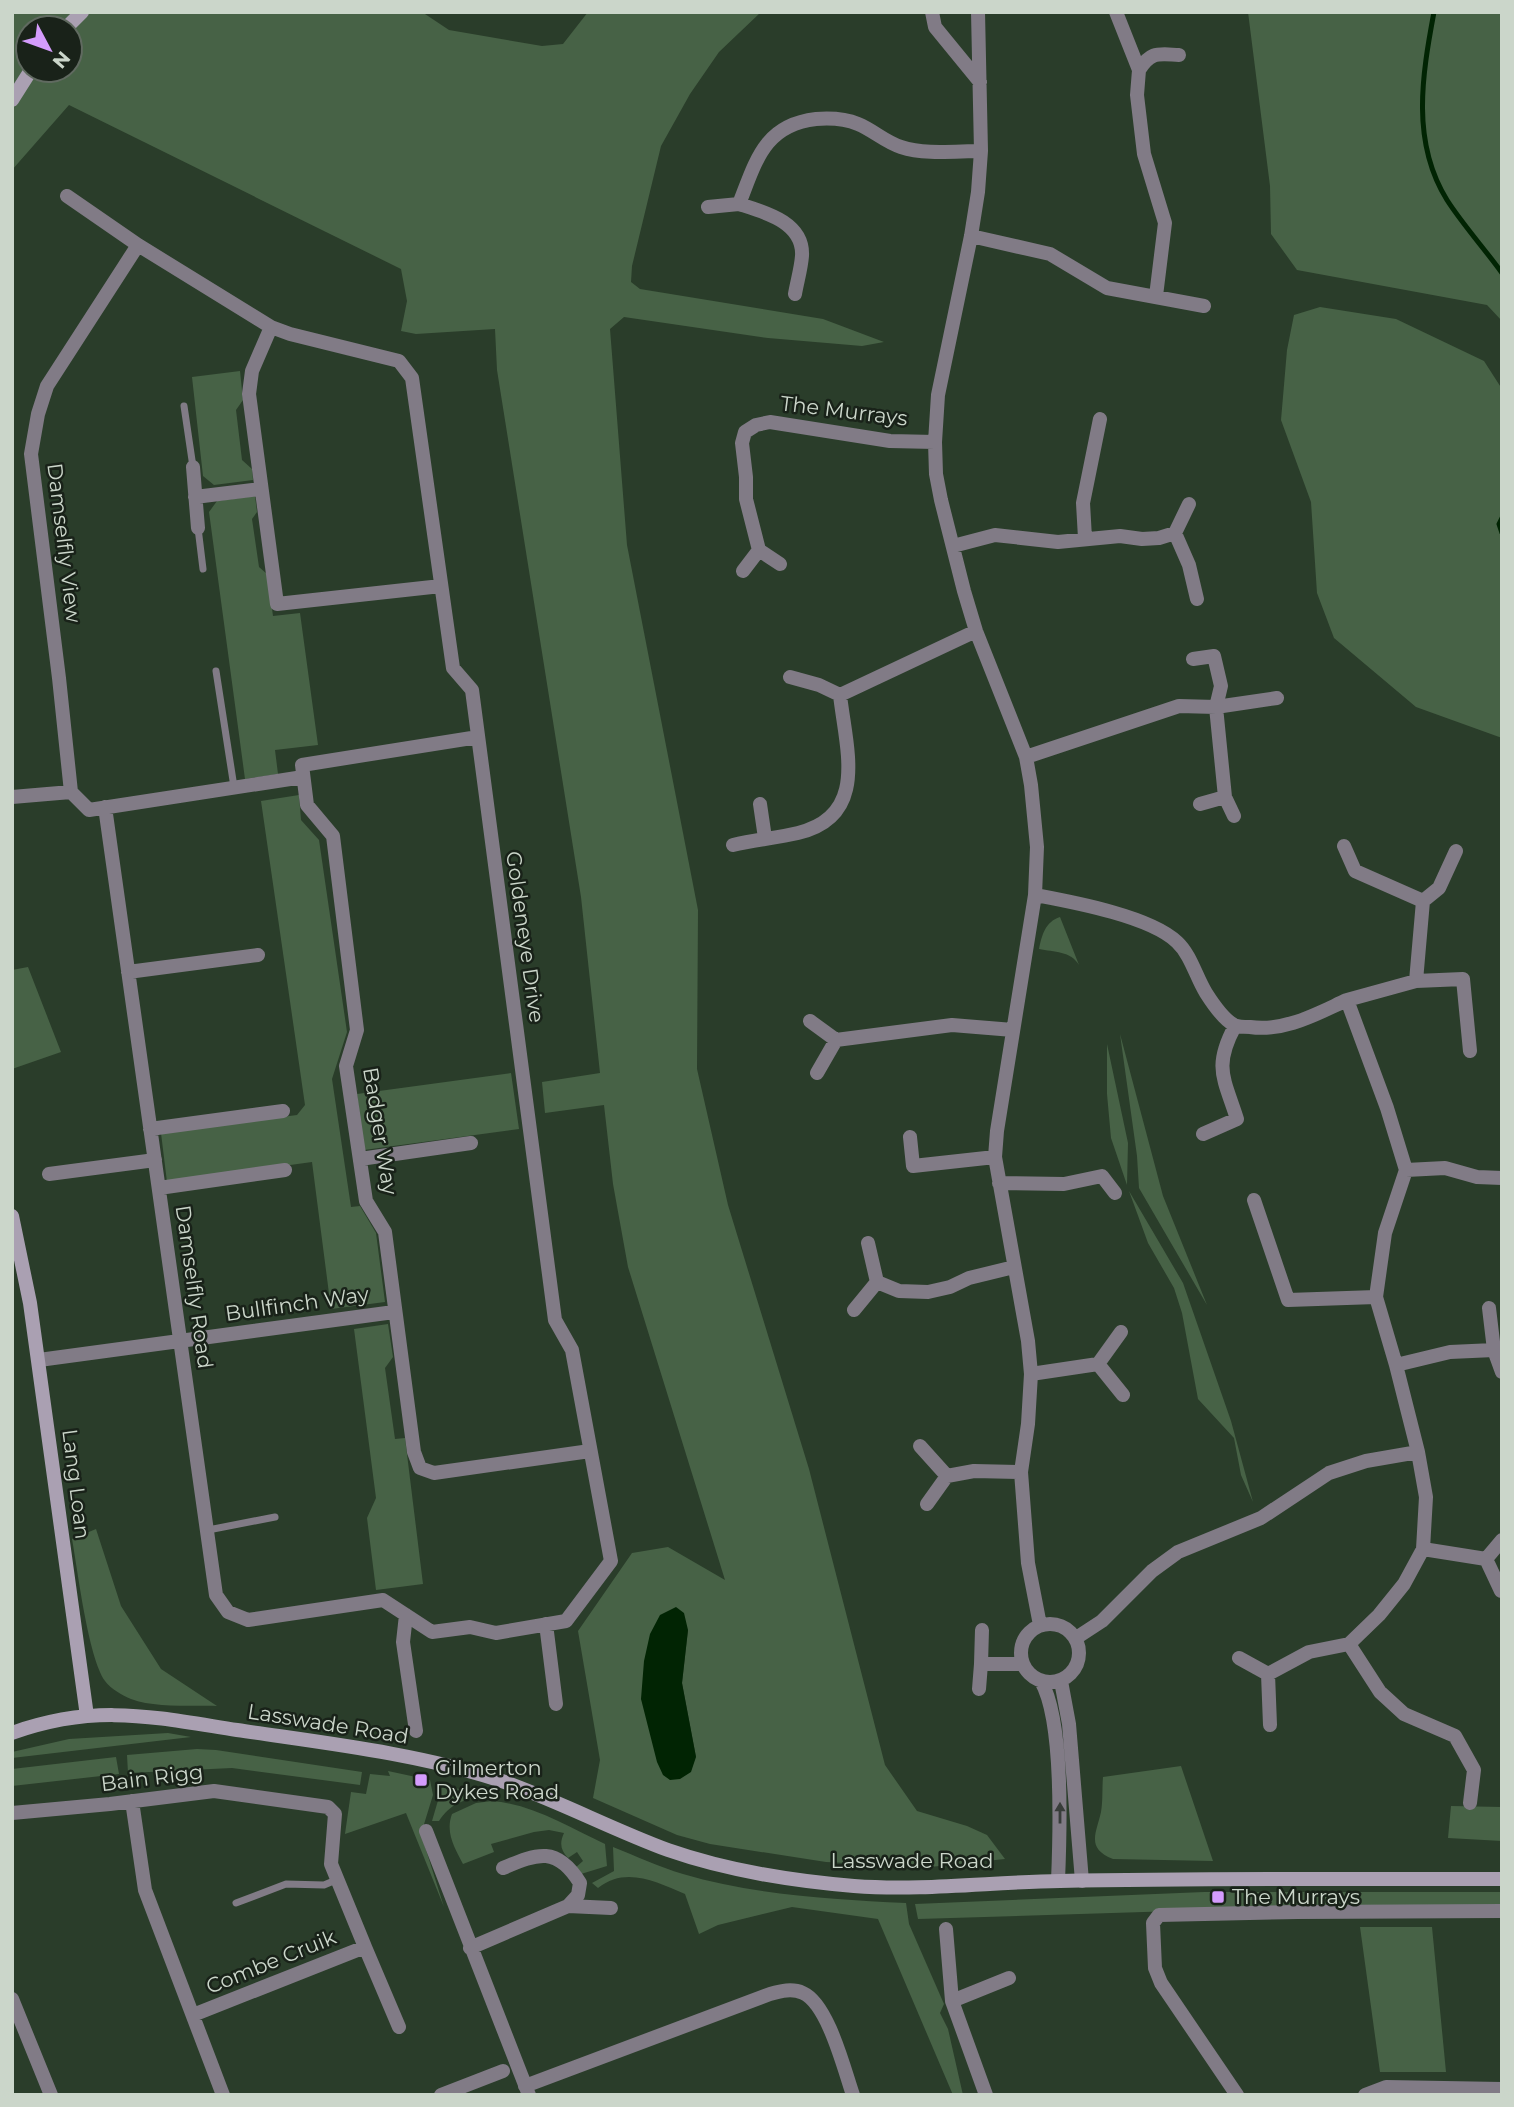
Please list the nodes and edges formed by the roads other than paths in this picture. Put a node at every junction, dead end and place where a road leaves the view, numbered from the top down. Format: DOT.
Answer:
graph roads {
  1 [pos="932,12"];
  2 [pos="978,12"];
  3 [pos="1116,12"];
  4 [pos="1179,55"];
  5 [pos="1139,70"];
  6 [pos="980,82"];
  7 [pos="23,84"];
  8 [pos="12,100"];
  9 [pos="981,151"];
  10 [pos="66,196"];
  11 [pos="739,204"];
  12 [pos="708,207"];
  13 [pos="971,236"];
  14 [pos="138,245"];
  15 [pos="795,294"];
  16 [pos="1156,296"];
  17 [pos="1204,306"];
  18 [pos="271,327"];
  19 [pos="184,406"];
  20 [pos="1100,419"];
  21 [pos="935,442"];
  22 [pos="193,467"];
  23 [pos="260,489"];
  24 [pos="195,497"];
  25 [pos="1189,504"];
  26 [pos="198,528"];
  27 [pos="1175,533"];
  28 [pos="1086,538"];
  29 [pos="953,546"];
  30 [pos="759,550"];
  31 [pos="780,564"];
  32 [pos="204,569"];
  33 [pos="743,571"];
  34 [pos="441,586"];
  35 [pos="1197,599"];
  36 [pos="976,631"];
  37 [pos="1193,659"];
  38 [pos="216,671"];
  39 [pos="789,677"];
  40 [pos="840,695"];
  41 [pos="1278,698"];
  42 [pos="1216,707"];
  43 [pos="478,737"];
  44 [pos="1026,757"];
  45 [pos="303,771"];
  46 [pos="234,788"];
  47 [pos="71,792"];
  48 [pos="12,797"];
  49 [pos="1226,797"];
  50 [pos="760,804"];
  51 [pos="1200,804"];
  52 [pos="105,807"];
  53 [pos="1234,816"];
  54 [pos="765,838"];
  55 [pos="733,845"];
  56 [pos="1344,846"];
  57 [pos="1456,851"];
  58 [pos="1035,895"];
  59 [pos="1423,901"];
  60 [pos="258,955"];
  61 [pos="128,972"];
  62 [pos="1416,981"];
  63 [pos="1347,1000"];
  64 [pos="810,1021"];
  65 [pos="1235,1026"];
  66 [pos="1013,1030"];
  67 [pos="836,1040"];
  68 [pos="1469,1051"];
  69 [pos="817,1073"];
  70 [pos="283,1111"];
  71 [pos="150,1129"];
  72 [pos="1203,1134"];
  73 [pos="910,1137"];
  74 [pos="471,1143"];
  75 [pos="995,1157"];
  76 [pos="360,1158"];
  77 [pos="155,1160"];
  78 [pos="285,1170"];
  79 [pos="1406,1170"];
  80 [pos="49,1174"];
  81 [pos="1502,1178"];
  82 [pos="999,1183"];
  83 [pos="159,1188"];
  84 [pos="1115,1193"];
  85 [pos="1254,1200"];
  86 [pos="12,1216"];
  87 [pos="868,1243"];
  88 [pos="1014,1267"];
  89 [pos="877,1282"];
  90 [pos="1376,1297"];
  91 [pos="1489,1308"];
  92 [pos="855,1310"];
  93 [pos="394,1312"];
  94 [pos="1121,1332"];
  95 [pos="180,1341"];
  96 [pos="1494,1350"];
  97 [pos="39,1360"];
  98 [pos="1098,1364"];
  99 [pos="1396,1365"];
  100 [pos="1502,1372"];
  101 [pos="1031,1374"];
  102 [pos="1123,1395"];
  103 [pos="920,1446"];
  104 [pos="590,1451"];
  105 [pos="1418,1452"];
  106 [pos="1021,1472"];
  107 [pos="947,1476"];
  108 [pos="927,1503"];
  109 [pos="275,1517"];
  110 [pos="207,1531"];
  111 [pos="1502,1540"];
  112 [pos="1423,1549"];
  113 [pos="1486,1559"];
  114 [pos="1501,1591"];
  115 [pos="383,1600"];
  116 [pos="406,1615"];
  117 [pos="547,1624"];
  118 [pos="1040,1626"];
  119 [pos="982,1630"];
  120 [pos="1076,1638"];
  121 [pos="1349,1644"];
  122 [pos="1239,1658"];
  123 [pos="981,1664"];
  124 [pos="1023,1664"];
  125 [pos="1268,1674"];
  126 [pos="1041,1681"];
  127 [pos="1061,1681"];
  128 [pos="979,1689"];
  129 [pos="556,1704"];
  130 [pos="88,1716"];
  131 [pos="1270,1725"];
  132 [pos="416,1731"];
  133 [pos="12,1733"];
  134 [pos="132,1801"];
  135 [pos="1470,1803"];
  136 [pos="12,1813"];
  137 [pos="335,1814"];
  138 [pos="426,1830"];
  139 [pos="503,1868"];
  140 [pos="1502,1879"];
  141 [pos="336,1880"];
  142 [pos="1058,1881"];
  143 [pos="1082,1881"];
  144 [pos="236,1903"];
  145 [pos="568,1906"];
  146 [pos="611,1908"];
  147 [pos="1502,1911"];
  148 [pos="946,1929"];
  149 [pos="365,1947"];
  150 [pos="470,1948"];
  151 [pos="1009,1978"];
  152 [pos="12,1999"];
  153 [pos="952,2001"];
  154 [pos="193,2015"];
  155 [pos="400,2027"];
  156 [pos="503,2071"];
  157 [pos="1502,2089"];
  158 [pos="527,2090"];
  159 [pos="1434,2091"];
  160 [pos="51,2095"];
  161 [pos="223,2095"];
  162 [pos="442,2095"];
  163 [pos="853,2095"];
  164 [pos="986,2095"];
  165 [pos="1237,2095"];
  166 [pos="1365,2095"];
  1 -- 6 [label="street"];
  2 -- 6 [label="street, The Murrays"];
  3 -- 5 [label="street"];
  4 -- 5 [label="street"];
  5 -- 16 [label="street"];
  6 -- 9 [label="street, The Murrays"];
  7 -- 8 [label="street"];
  9 -- 11 [label="street"];
  9 -- 13 [label="street, The Murrays"];
  10 -- 14 [label="street, Goldeneye Drive"];
  11 -- 12 [label="street"];
  11 -- 15 [label="street"];
  13 -- 16 [label="street"];
  13 -- 21 [label="street, The Murrays"];
  14 -- 18 [label="street, Goldeneye Drive"];
  14 -- 47 [label="street, Damselfly View"];
  16 -- 17 [label="street"];
  18 -- 23 [label="street"];
  18 -- 34 [label="street, Goldeneye Drive"];
  19 -- 22 [label="lane"];
  20 -- 28 [label="street"];
  21 -- 29 [label="street, The Murrays"];
  21 -- 30 [label="street, The Murrays"];
  22 -- 24 [label="street"];
  23 -- 24 [label="street"];
  23 -- 34 [label="street"];
  24 -- 26 [label="street"];
  25 -- 27 [label="street"];
  26 -- 32 [label="lane"];
  27 -- 28 [label="street"];
  27 -- 35 [label="street"];
  28 -- 29 [label="street"];
  29 -- 36 [label="street, The Murrays"];
  30 -- 31 [label="street"];
  30 -- 33 [label="street"];
  34 -- 43 [label="street, Goldeneye Drive"];
  36 -- 40 [label="street"];
  36 -- 44 [label="street, The Murrays"];
  37 -- 42 [label="street"];
  38 -- 46 [label="lane"];
  39 -- 40 [label="street"];
  40 -- 54 [label="street"];
  41 -- 42 [label="street"];
  42 -- 44 [label="street"];
  42 -- 49 [label="street"];
  43 -- 45 [label="street"];
  43 -- 104 [label="street, Goldeneye Drive"];
  44 -- 58 [label="street, The Murrays"];
  45 -- 46 [label="street"];
  45 -- 76 [label="street, Badger Way"];
  46 -- 52 [label="street"];
  47 -- 48 [label="street"];
  47 -- 52 [label="street"];
  49 -- 51 [label="street"];
  49 -- 53 [label="street"];
  50 -- 54 [label="street"];
  52 -- 61 [label="street, Damselfly Road"];
  54 -- 55 [label="street"];
  56 -- 59 [label="street"];
  57 -- 59 [label="street"];
  58 -- 65 [label="street"];
  58 -- 66 [label="street, The Murrays"];
  59 -- 62 [label="street"];
  60 -- 61 [label="street"];
  61 -- 71 [label="street, Damselfly Road"];
  62 -- 63 [label="street"];
  62 -- 68 [label="street"];
  63 -- 65 [label="street"];
  63 -- 79 [label="street"];
  64 -- 67 [label="street"];
  65 -- 72 [label="street"];
  66 -- 67 [label="street"];
  66 -- 75 [label="street, The Murrays"];
  67 -- 69 [label="street"];
  70 -- 71 [label="street"];
  71 -- 77 [label="street, Damselfly Road"];
  73 -- 75 [label="street"];
  74 -- 76 [label="street"];
  75 -- 82 [label="street, The Murrays"];
  76 -- 93 [label="street, Badger Way"];
  77 -- 80 [label="street"];
  77 -- 83 [label="street, Damselfly Road"];
  78 -- 83 [label="street"];
  79 -- 81 [label="street"];
  79 -- 90 [label="street"];
  82 -- 84 [label="street"];
  82 -- 88 [label="street, The Murrays"];
  83 -- 95 [label="street, Damselfly Road"];
  85 -- 90 [label="street"];
  86 -- 97 [label="street, Lang Loan"];
  87 -- 89 [label="street"];
  88 -- 89 [label="street"];
  88 -- 101 [label="street, The Murrays"];
  89 -- 92 [label="street"];
  90 -- 99 [label="street"];
  91 -- 96 [label="street"];
  93 -- 95 [label="street, Bullfinch Way"];
  93 -- 104 [label="street, Badger Way"];
  94 -- 98 [label="street"];
  95 -- 97 [label="street, Bullfinch Way"];
  95 -- 110 [label="street, Damselfly Road"];
  96 -- 99 [label="street"];
  96 -- 100 [label="street"];
  97 -- 130 [label="street, Lang Loan"];
  98 -- 101 [label="street"];
  98 -- 102 [label="street"];
  99 -- 105 [label="street"];
  101 -- 106 [label="street, The Murrays"];
  103 -- 107 [label="street"];
  104 -- 117 [label="street, Goldeneye Drive"];
  105 -- 112 [label="street"];
  105 -- 120 [label="street"];
  106 -- 107 [label="street"];
  106 -- 118 [label="street, The Murrays"];
  107 -- 108 [label="street"];
  109 -- 110 [label="lane"];
  110 -- 115 [label="street, Damselfly Road"];
  111 -- 113 [label="street"];
  112 -- 113 [label="street"];
  112 -- 121 [label="street"];
  113 -- 114 [label="street"];
  115 -- 116 [label="street, Goldeneye Drive"];
  116 -- 117 [label="street, Goldeneye Drive"];
  116 -- 132 [label="street"];
  117 -- 129 [label="street"];
  118 -- 120 [label="street"];
  118 -- 124 [label="street"];
  119 -- 123 [label="street"];
  120 -- 127 [label="street"];
  121 -- 125 [label="street"];
  121 -- 135 [label="street"];
  122 -- 125 [label="street"];
  123 -- 124 [label="street"];
  123 -- 128 [label="street"];
  124 -- 126 [label="street"];
  125 -- 131 [label="street"];
  126 -- 127 [label="street"];
  142 -- 126 [label="street, one-way"];
  127 -- 143 [label="street"];
  130 -- 133 [label="street, Lasswade Road"];
  130 -- 142 [label="street, Lasswade Road"];
  134 -- 136 [label="street, Bain Rigg"];
  134 -- 137 [label="street, Bain Rigg"];
  134 -- 154 [label="street"];
  137 -- 141 [label="street, Combe Cruik"];
  138 -- 150 [label="street"];
  139 -- 145 [label="street"];
  140 -- 143 [label="street, Lasswade Road"];
  141 -- 144 [label="lane"];
  141 -- 149 [label="street, Combe Cruik"];
  142 -- 143 [label="street, Lasswade Road"];
  145 -- 146 [label="street"];
  145 -- 150 [label="street"];
  147 -- 165 [label="street"];
  148 -- 153 [label="street"];
  149 -- 154 [label="street, Combe Cruik"];
  149 -- 155 [label="street, Combe Cruik"];
  150 -- 158 [label="street"];
  151 -- 153 [label="street"];
  152 -- 160 [label="street"];
  153 -- 164 [label="street"];
  154 -- 161 [label="street"];
  156 -- 162 [label="street"];
  157 -- 159 [label="street"];
  158 -- 163 [label="street"];
  159 -- 166 [label="street"];
}
